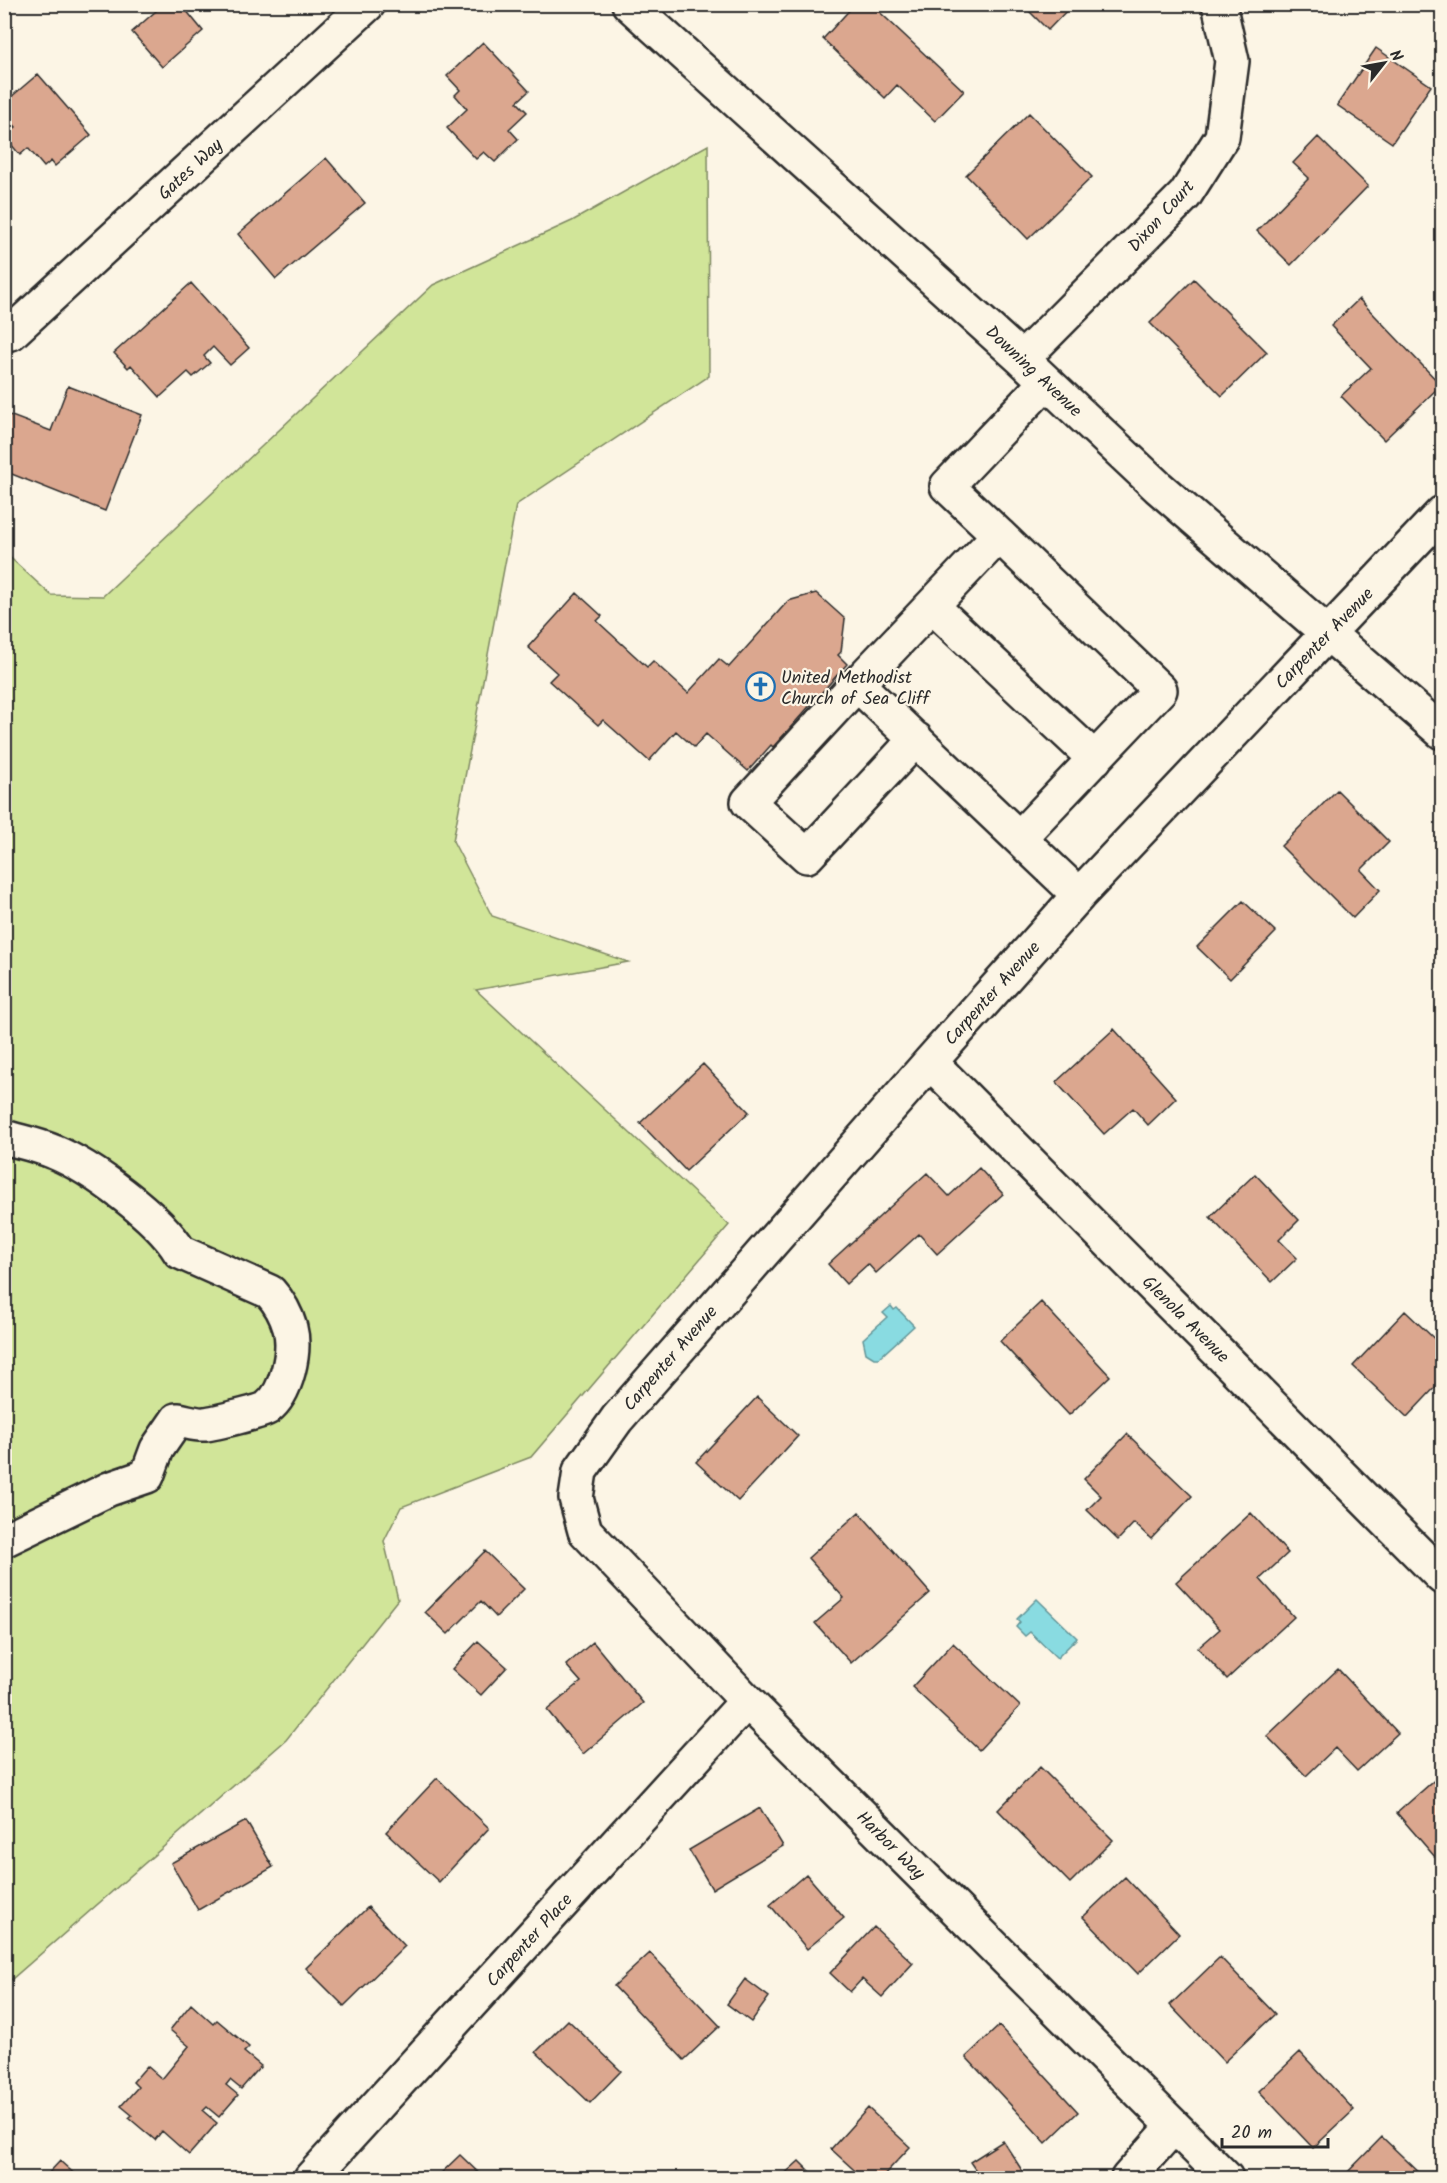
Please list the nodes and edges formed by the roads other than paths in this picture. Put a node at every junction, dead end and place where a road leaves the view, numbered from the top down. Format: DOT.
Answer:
graph roads {
  1 [pos="368,4"];
  2 [pos="629,4"];
  3 [pos="1219,4"];
  4 [pos="11,333"];
  5 [pos="1022,359"];
  6 [pos="1046,382"];
  7 [pos="1443,513"];
  8 [pos="999,535"];
  9 [pos="932,606"];
  10 [pos="1328,633"];
  11 [pos="857,684"];
  12 [pos="1443,732"];
  13 [pos="916,739"];
  14 [pos="1095,759"];
  15 [pos="1019,838"];
  16 [pos="1079,895"];
  17 [pos="930,1062"];
  18 [pos="4,1137"];
  19 [pos="576,1498"];
  20 [pos="4,1540"];
  21 [pos="1443,1576"];
  22 [pos="747,1701"];
  23 [pos="1174,2126"];
  24 [pos="312,2178"];
  25 [pos="1128,2178"];
  26 [pos="1226,2178"];
  1 -- 4 [label="street, Gates Way"];
  2 -- 5 [label="street, Downing Avenue"];
  3 -- 5 [label="street, Dixon Court"];
  5 -- 6 [label="street, Downing Avenue"];
  6 -- 8 [label="street"];
  6 -- 10 [label="street, Downing Avenue"];
  7 -- 10 [label="street, Carpenter Avenue"];
  8 -- 9 [label="street"];
  8 -- 14 [label="street"];
  9 -- 11 [label="street"];
  9 -- 14 [label="street"];
  10 -- 12 [label="street, Downing Avenue"];
  10 -- 16 [label="street, Carpenter Avenue"];
  11 -- 13 [label="street"];
  11 -- 13 [label="street"];
  13 -- 15 [label="street"];
  14 -- 15 [label="street"];
  15 -- 16 [label="street"];
  16 -- 17 [label="street, Carpenter Avenue"];
  17 -- 19 [label="street, Carpenter Avenue"];
  17 -- 21 [label="street, Glenola Avenue"];
  18 -- 20 [label="street"];
  19 -- 22 [label="street, Harbor Way"];
  22 -- 23 [label="street, Harbor Way"];
  22 -- 24 [label="street, Carpenter Place"];
  23 -- 25 [label="street"];
  23 -- 26 [label="street, Harbor Way"];
}
